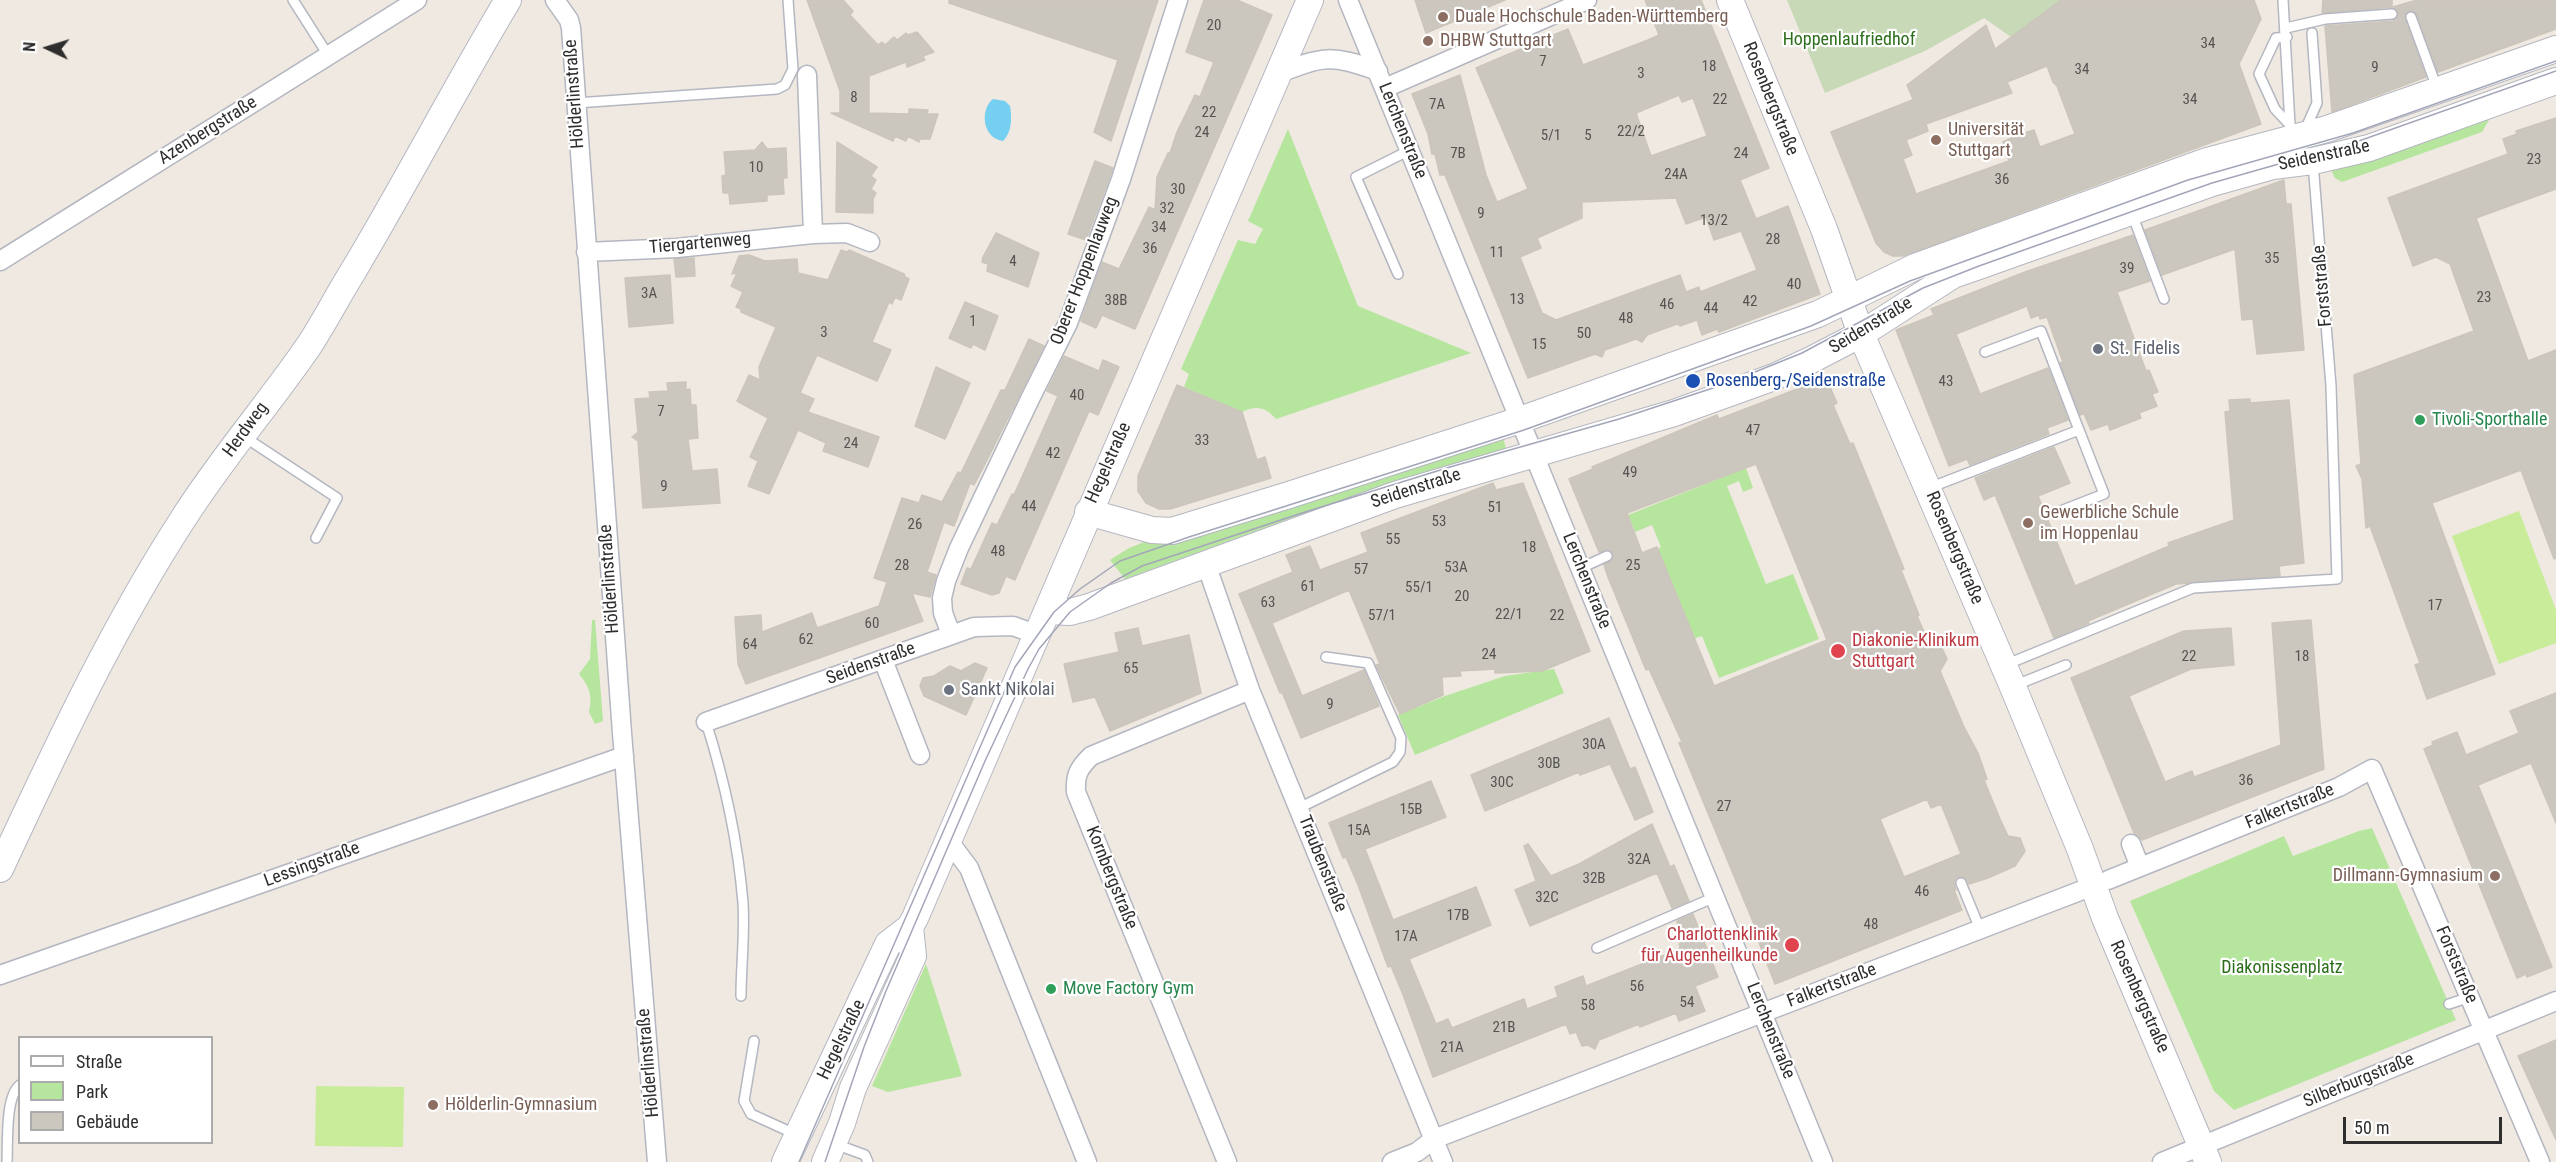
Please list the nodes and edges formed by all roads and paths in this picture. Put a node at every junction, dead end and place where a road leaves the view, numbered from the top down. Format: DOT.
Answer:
graph roads {
  1 [pos="293,0"];
  2 [pos="417,0"];
  3 [pos="508,0"];
  4 [pos="555,0"];
  5 [pos="788,0"];
  6 [pos="1178,0"];
  7 [pos="1310,0"];
  8 [pos="1348,0"];
  9 [pos="1587,0"];
  10 [pos="1730,0"];
  11 [pos="2283,0"];
  12 [pos="2392,14"];
  13 [pos="2411,16"];
  14 [pos="2286,32"];
  15 [pos="2312,33"];
  16 [pos="2556,49"];
  17 [pos="328,55"];
  18 [pos="1278,74"];
  19 [pos="807,75"];
  20 [pos="1381,80"];
  21 [pos="2509,82"];
  22 [pos="2555,85"];
  23 [pos="2438,90"];
  24 [pos="576,103"];
  25 [pos="2304,145"];
  26 [pos="1410,150"];
  27 [pos="2132,211"];
  28 [pos="813,234"];
  29 [pos="870,242"];
  30 [pos="586,252"];
  31 [pos="0,261"];
  32 [pos="1398,274"];
  33 [pos="1848,299"];
  34 [pos="2164,299"];
  35 [pos="1861,334"];
  36 [pos="1985,352"];
  37 [pos="1520,420"];
  38 [pos="2079,430"];
  39 [pos="241,435"];
  40 [pos="1534,454"];
  41 [pos="1929,488"];
  42 [pos="2063,510"];
  43 [pos="1088,512"];
  44 [pos="316,538"];
  45 [pos="1607,556"];
  46 [pos="1206,564"];
  47 [pos="1581,567"];
  48 [pos="1048,611"];
  49 [pos="951,634"];
  50 [pos="1038,635"];
  51 [pos="1326,657"];
  52 [pos="883,660"];
  53 [pos="2066,665"];
  54 [pos="2008,676"];
  55 [pos="1250,690"];
  56 [pos="706,723"];
  57 [pos="920,755"];
  58 [pos="624,756"];
  59 [pos="2372,769"];
  60 [pos="1299,808"];
  61 [pos="948,840"];
  62 [pos="2131,844"];
  63 [pos="2140,867"];
  64 [pos="0,869"];
  65 [pos="1961,883"];
  66 [pos="2100,883"];
  67 [pos="1715,897"];
  68 [pos="910,927"];
  69 [pos="1980,929"];
  70 [pos="1597,948"];
  71 [pos="0,975"];
  72 [pos="741,996"];
  73 [pos="2470,997"];
  74 [pos="2556,1001"];
  75 [pos="2449,1004"];
  76 [pos="1762,1013"];
  77 [pos="2483,1031"];
  78 [pos="754,1041"];
  79 [pos="18,1086"];
  80 [pos="798,1135"];
  81 [pos="1434,1138"];
  82 [pos="829,1153"];
  83 [pos="2205,1154"];
  84 [pos="7,1162"];
  85 [pos="657,1162"];
  86 [pos="785,1162"];
  87 [pos="868,1162"];
  88 [pos="1087,1162"];
  89 [pos="1227,1162"];
  90 [pos="1392,1162"];
  91 [pos="1443,1162"];
  92 [pos="1823,1162"];
  93 [pos="2162,1162"];
  94 [pos="2540,1162"];
  1 -- 17 [label="lane"];
  2 -- 17 [label="street, Azenbergstraße"];
  3 -- 39 [label="street, Herdweg"];
  4 -- 24 [label="street, Hölderlinstraße"];
  5 -- 24 [label="lane"];
  6 -- 49 [label="street, Oberer Hoppenlauweg"];
  7 -- 18 [label="street, Hegelstraße"];
  8 -- 20 [label="street, Lerchenstraße"];
  9 -- 20 [label="street"];
  10 -- 33 [label="street, Rosenbergstraße"];
  11 -- 14 [label="lane, Forststraße"];
  12 -- 14 [label="lane"];
  13 -- 23 [label="lane"];
  14 -- 25 [label="lane, Forststraße"];
  14 -- 25 [label="lane"];
  15 -- 25 [label="lane"];
  16 -- 21 [label="street, Seidenstraße"];
  17 -- 31 [label="street, Azenbergstraße"];
  18 -- 20 [label="street"];
  18 -- 43 [label="street, Hegelstraße"];
  19 -- 28 [label="street"];
  20 -- 26 [label="street, Lerchenstraße"];
  21 -- 22 [label="street, Seidenstraße"];
  21 -- 23 [label="street, Seidenstraße"];
  21 -- 25 [label="street, Seidenstraße"];
  23 -- 25 [label="street, Seidenstraße"];
  24 -- 30 [label="street, Hölderlinstraße"];
  25 -- 27 [label="street, Seidenstraße"];
  25 -- 33 [label="street, Seidenstraße"];
  25 -- 54 [label="lane, Forststraße"];
  26 -- 32 [label="lane"];
  26 -- 37 [label="street, Lerchenstraße"];
  27 -- 34 [label="lane"];
  27 -- 35 [label="street, Seidenstraße"];
  28 -- 29 [label="street, Tiergartenweg"];
  28 -- 30 [label="street, Tiergartenweg"];
  30 -- 58 [label="street, Hölderlinstraße"];
  33 -- 35 [label="street, Rosenbergstraße"];
  33 -- 37 [label="street, Seidenstraße"];
  35 -- 40 [label="street, Seidenstraße"];
  35 -- 41 [label="street, Rosenbergstraße"];
  36 -- 38 [label="lane"];
  37 -- 40 [label="street, Lerchenstraße"];
  37 -- 43 [label="street, Seidenstraße"];
  38 -- 41 [label="lane"];
  38 -- 42 [label="lane"];
  39 -- 44 [label="lane"];
  39 -- 64 [label="street, Herdweg"];
  40 -- 46 [label="street, Seidenstraße"];
  40 -- 47 [label="street, Lerchenstraße"];
  41 -- 54 [label="street, Rosenbergstraße"];
  43 -- 48 [label="street, Hegelstraße"];
  45 -- 47 [label="lane"];
  46 -- 48 [label="street, Seidenstraße"];
  46 -- 55 [label="street, Traubenstraße"];
  47 -- 67 [label="street, Lerchenstraße"];
  48 -- 50 [label="street, Hegelstraße"];
  49 -- 50 [label="street, Seidenstraße"];
  49 -- 52 [label="street, Seidenstraße"];
  50 -- 61 [label="street, Hegelstraße"];
  51 -- 60 [label="lane"];
  52 -- 56 [label="street, Seidenstraße"];
  52 -- 57 [label="street"];
  53 -- 54 [label="lane"];
  54 -- 66 [label="street, Rosenbergstraße"];
  55 -- 60 [label="street, Traubenstraße"];
  55 -- 89 [label="street, Kornbergstraße"];
  56 -- 72 [label="lane"];
  58 -- 71 [label="street, Lessingstraße"];
  58 -- 85 [label="street, Hölderlinstraße"];
  59 -- 63 [label="street, Falkertstraße"];
  59 -- 73 [label="street, Forststraße"];
  60 -- 81 [label="street, Traubenstraße"];
  61 -- 68 [label="street, Hegelstraße"];
  61 -- 88 [label="street"];
  62 -- 63 [label="street"];
  63 -- 66 [label="street, Falkertstraße"];
  65 -- 69 [label="lane"];
  66 -- 69 [label="street, Falkertstraße"];
  66 -- 83 [label="street, Rosenbergstraße"];
  67 -- 70 [label="lane"];
  67 -- 76 [label="street, Lerchenstraße"];
  68 -- 80 [label="street, Hegelstraße"];
  68 -- 82 [label="street, Hegelstraße"];
  69 -- 76 [label="street, Falkertstraße"];
  73 -- 75 [label="lane"];
  73 -- 77 [label="street, Forststraße"];
  74 -- 77 [label="street, Silberburgstraße"];
  76 -- 81 [label="street, Falkertstraße"];
  76 -- 92 [label="street, Lerchenstraße"];
  77 -- 83 [label="street, Silberburgstraße"];
  77 -- 94 [label="street, Forststraße"];
  78 -- 80 [label="lane"];
  79 -- 84 [label="lane"];
  80 -- 86 [label="street, Hegelstraße"];
  81 -- 90 [label="street, Falkertstraße"];
  81 -- 91 [label="street, Traubenstraße"];
  82 -- 87 [label="lane"];
  83 -- 93 [label="street, Silberburgstraße"];
}
